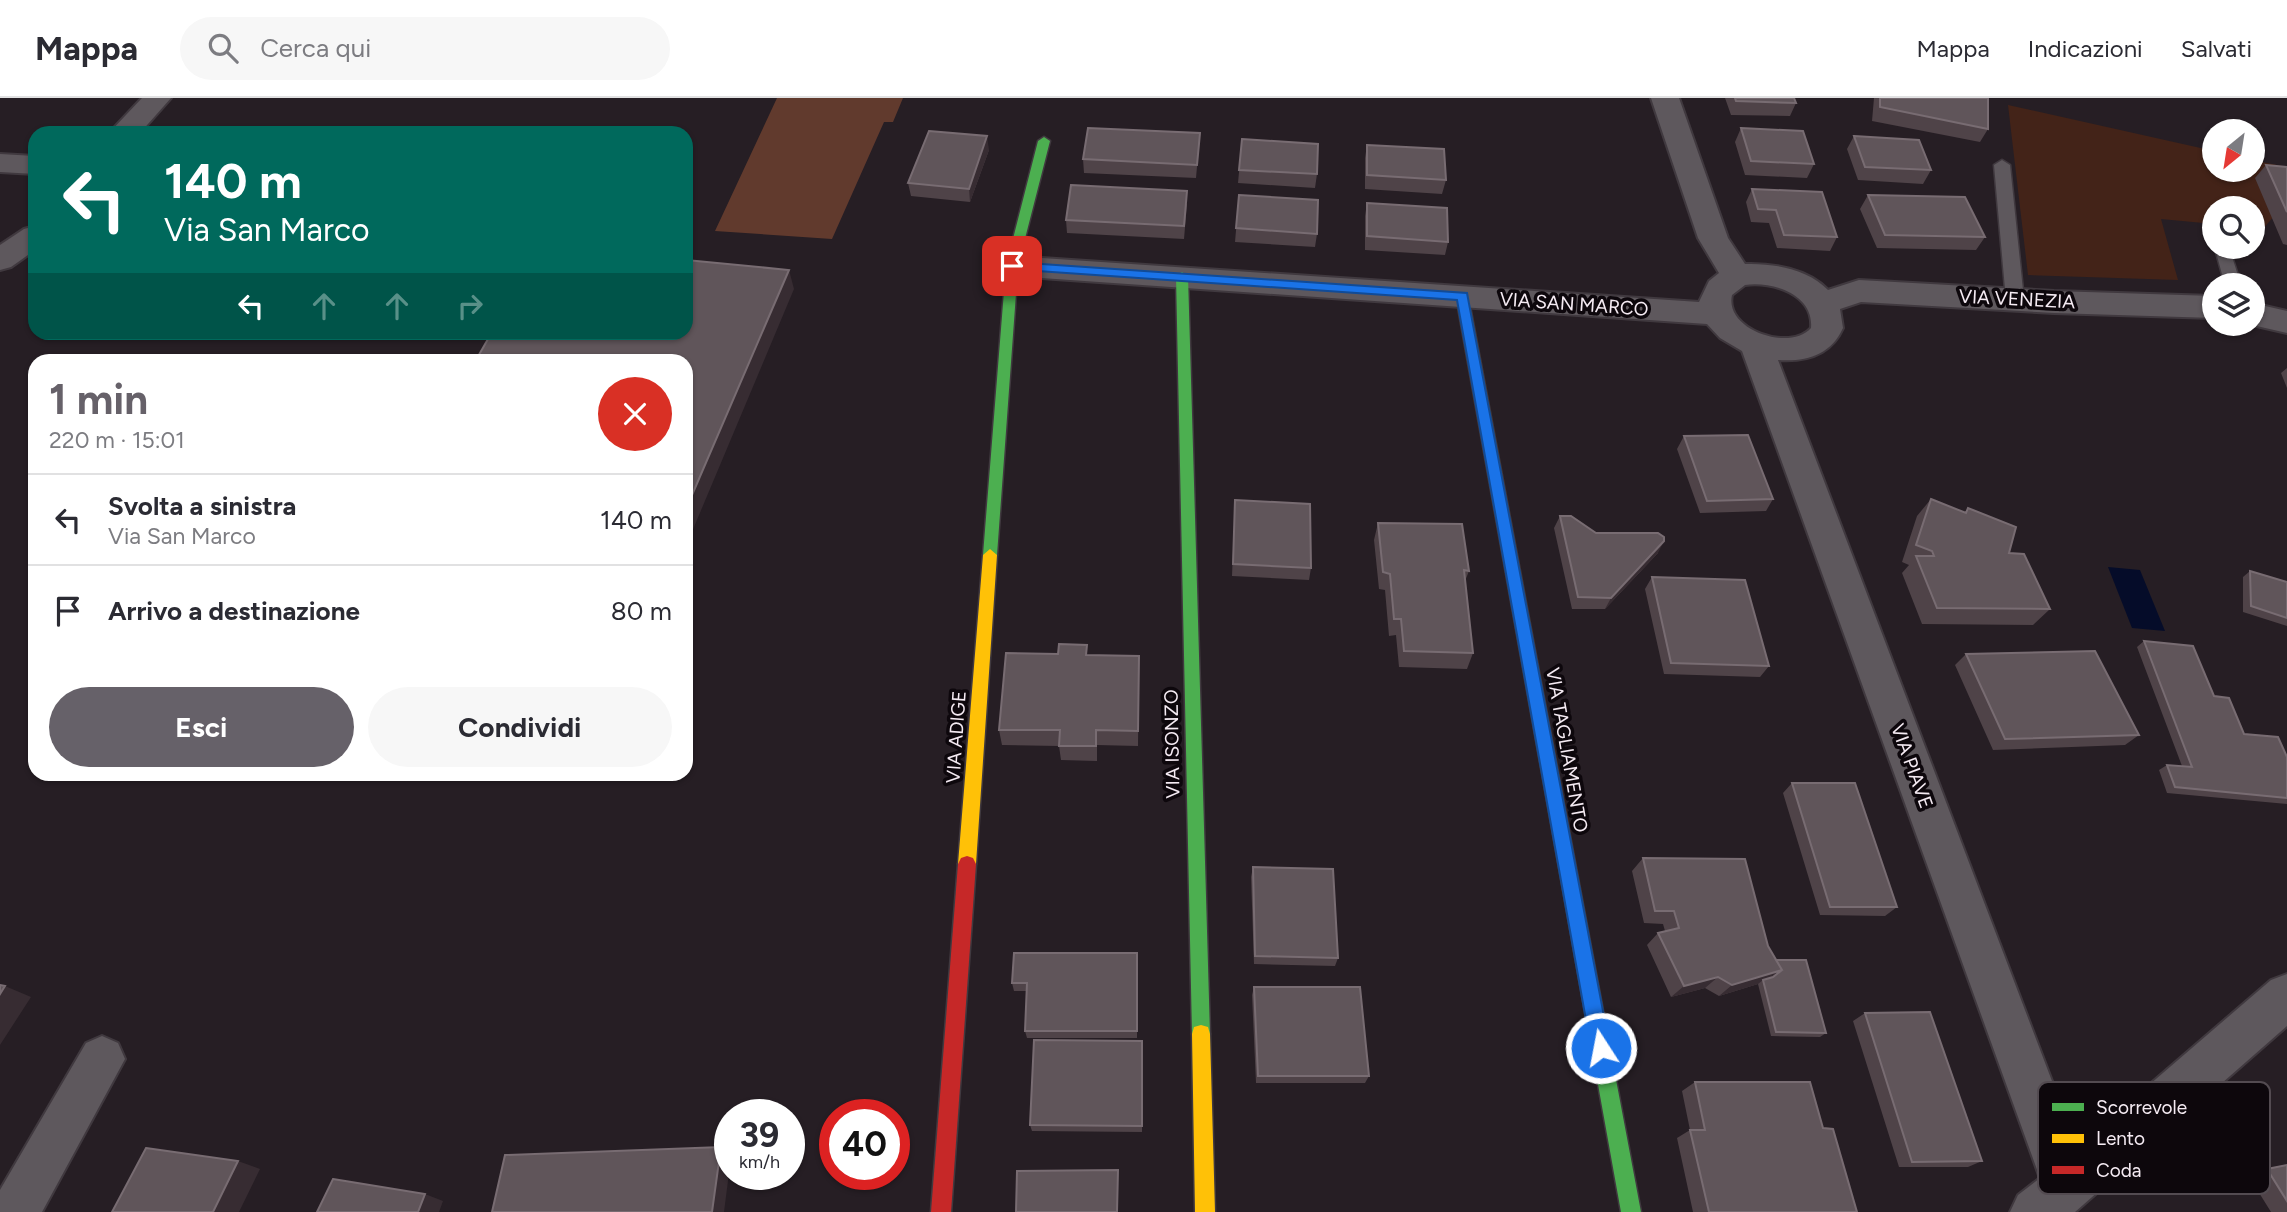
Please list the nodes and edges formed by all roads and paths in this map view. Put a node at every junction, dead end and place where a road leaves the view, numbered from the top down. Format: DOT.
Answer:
graph roads {
  1 [pos="158,98"];
  2 [pos="1665,98"];
  3 [pos="131,126"];
  4 [pos="1044,141"];
  5 [pos="0,163"];
  6 [pos="28,165"];
  7 [pos="2002,165"];
  8 [pos="28,241"];
  9 [pos="0,260"];
  10 [pos="1012,266"];
  11 [pos="1182,276"];
  12 [pos="1737,276"];
  13 [pos="1462,296"];
  14 [pos="2015,300"];
  15 [pos="1822,304"];
  16 [pos="2202,307"];
  17 [pos="1717,314"];
  18 [pos="2265,317"];
  19 [pos="2287,322"];
  20 [pos="1756,344"];
  21 [pos="2287,996"];
  22 [pos="102,1059"];
  23 [pos="2188,1082"];
  24 [pos="2038,1162"];
  25 [pos="15,1212"];
  26 [pos="941,1212"];
  27 [pos="1205,1212"];
  28 [pos="1631,1212"];
  1 -- 3 [label="street"];
  2 -- 12 [label="street"];
  4 -- 10 [label="street, VIA ADIGE"];
  5 -- 6 [label="street"];
  7 -- 14 [label="lane"];
  8 -- 9 [label="street"];
  10 -- 11 [label="street, VIA SAN MARCO"];
  10 -- 26 [label="street, VIA ADIGE"];
  11 -- 13 [label="street, VIA SAN MARCO"];
  11 -- 27 [label="street, VIA ISONZO"];
  12 -- 15 [label="street"];
  12 -- 17 [label="street"];
  13 -- 17 [label="street, VIA SAN MARCO"];
  13 -- 28 [label="street, VIA TAGLIAMENTO"];
  14 -- 15 [label="street, VIA VENEZIA"];
  14 -- 16 [label="street, VIA VENEZIA"];
  15 -- 20 [label="street"];
  17 -- 20 [label="street"];
  18 -- 19 [label="street"];
  20 -- 24 [label="street, VIA PIAVE"];
  21 -- 23 [label="street"];
  22 -- 25 [label="street"];
}
